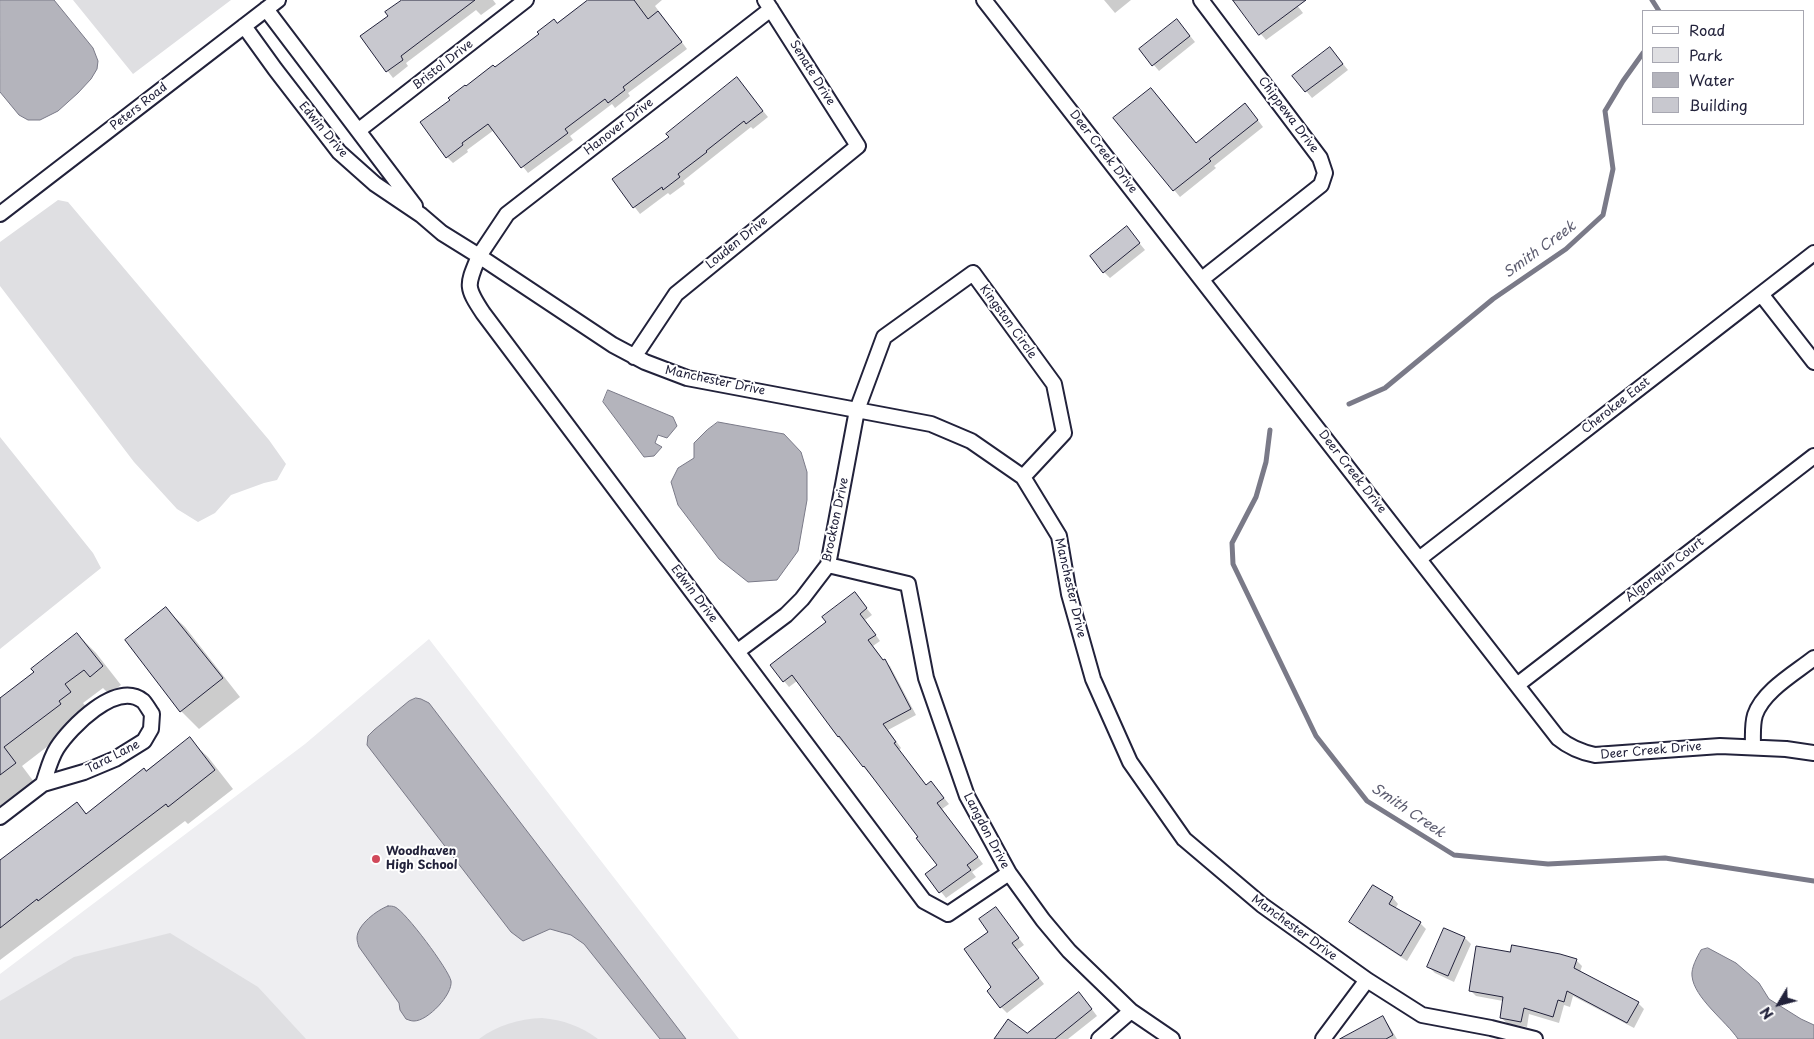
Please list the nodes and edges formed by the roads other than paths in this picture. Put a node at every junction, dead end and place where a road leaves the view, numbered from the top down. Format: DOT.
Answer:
graph roads {
  1 [pos="278,0"];
  2 [pos="526,0"];
  3 [pos="984,0"];
  4 [pos="1201,0"];
  5 [pos="768,4"];
  6 [pos="266,9"];
  7 [pos="244,26"];
  8 [pos="359,130"];
  9 [pos="858,146"];
  10 [pos="0,214"];
  11 [pos="422,215"];
  12 [pos="1814,253"];
  13 [pos="479,256"];
  14 [pos="1202,279"];
  15 [pos="1761,294"];
  16 [pos="634,357"];
  17 [pos="1814,362"];
  18 [pos="857,410"];
  19 [pos="1814,456"];
  20 [pos="1023,477"];
  21 [pos="1419,559"];
  22 [pos="828,565"];
  23 [pos="738,651"];
  24 [pos="1814,658"];
  25 [pos="1517,685"];
  26 [pos="1752,747"];
  27 [pos="1814,753"];
  28 [pos="43,784"];
  29 [pos="0,817"];
  30 [pos="1009,873"];
  31 [pos="1367,980"];
  32 [pos="1131,1011"];
  33 [pos="1099,1039"];
  34 [pos="1172,1039"];
  35 [pos="1323,1039"];
  36 [pos="1535,1039"];
  1 -- 6 [label="street, Peters Road"];
  2 -- 8 [label="street, Bristol Drive"];
  3 -- 14 [label="street, Deer Creek Drive"];
  4 -- 14 [label="street, Chippewa Drive"];
  5 -- 9 [label="street, Senate Drive"];
  5 -- 13 [label="street, Hanover Drive"];
  6 -- 7 [label="street, Peters Road"];
  6 -- 8 [label="street, Edwin Drive"];
  7 -- 10 [label="street, Peters Road"];
  7 -- 11 [label="street, Edwin Drive"];
  8 -- 11 [label="street, Edwin Drive"];
  9 -- 16 [label="street, Louden Drive"];
  11 -- 13 [label="street, Edwin Drive"];
  12 -- 15 [label="street, Cherokee East"];
  13 -- 16 [label="street, Manchester Drive"];
  13 -- 23 [label="street, Edwin Drive"];
  14 -- 21 [label="street, Deer Creek Drive"];
  15 -- 17 [label="street"];
  15 -- 21 [label="street, Cherokee East"];
  16 -- 18 [label="street, Manchester Drive"];
  18 -- 20 [label="street, Manchester Drive"];
  18 -- 20 [label="street, Kingston Circle"];
  18 -- 22 [label="street, Brockton Drive"];
  19 -- 25 [label="street, Algonquin Court"];
  20 -- 31 [label="street, Manchester Drive"];
  21 -- 25 [label="street, Deer Creek Drive"];
  22 -- 23 [label="street, Brockton Drive"];
  22 -- 30 [label="street, Langdon Drive"];
  23 -- 30 [label="street, Edwin Drive"];
  24 -- 26 [label="street"];
  25 -- 26 [label="street, Deer Creek Drive"];
  26 -- 27 [label="street, Deer Creek Drive"];
  28 -- 28 [label="street, Tara Lane"];
  28 -- 29 [label="street, Tara Lane"];
  30 -- 32 [label="street, Langdon Drive"];
  31 -- 35 [label="street"];
  31 -- 36 [label="street, Manchester Drive"];
  32 -- 33 [label="street"];
  32 -- 34 [label="street, Langdon Drive"];
}
